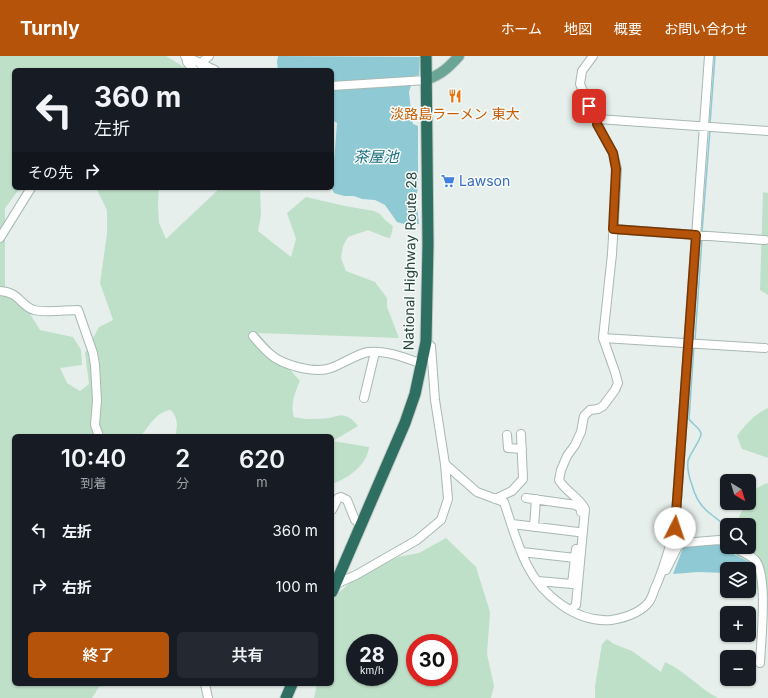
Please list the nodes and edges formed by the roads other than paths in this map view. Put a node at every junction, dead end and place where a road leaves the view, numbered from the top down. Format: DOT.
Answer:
graph roads {
  1 [pos="185,56"];
  2 [pos="209,56"];
  3 [pos="426,56"];
  4 [pos="459,56"];
  5 [pos="593,56"];
  6 [pos="709,56"];
  7 [pos="197,67"];
  8 [pos="426,80"];
  9 [pos="334,86"];
  10 [pos="597,121"];
  11 [pos="708,127"];
  12 [pos="768,131"];
  13 [pos="29,190"];
  14 [pos="613,229"];
  15 [pos="700,235"];
  16 [pos="0,238"];
  17 [pos="764,240"];
  18 [pos="0,291"];
  19 [pos="253,336"];
  20 [pos="603,338"];
  21 [pos="426,342"];
  22 [pos="693,343"];
  23 [pos="765,348"];
  24 [pos="375,352"];
  25 [pos="422,364"];
  26 [pos="364,398"];
  27 [pos="98,434"];
  28 [pos="521,434"];
  29 [pos="507,435"];
  30 [pos="522,449"];
  31 [pos="445,464"];
  32 [pos="526,498"];
  33 [pos="495,499"];
  34 [pos="536,499"];
  35 [pos="334,506"];
  36 [pos="512,524"];
  37 [pos="361,525"];
  38 [pos="534,527"];
  39 [pos="578,532"];
  40 [pos="720,542"];
  41 [pos="522,552"];
  42 [pos="746,554"];
  43 [pos="575,558"];
  44 [pos="662,573"];
  45 [pos="538,581"];
  46 [pos="334,588"];
  47 [pos="766,588"];
  48 [pos="571,610"];
  49 [pos="760,663"];
  50 [pos="206,686"];
  51 [pos="291,686"];
  52 [pos="208,698"];
  53 [pos="286,698"];
  1 -- 7 [label="street"];
  2 -- 7 [label="street"];
  3 -- 8 [label="highway, National Highway Route 28"];
  4 -- 8 [label="main road"];
  5 -- 10 [label="street"];
  6 -- 11 [label="street"];
  8 -- 9 [label="street"];
  8 -- 21 [label="highway, National Highway Route 28"];
  10 -- 11 [label="street"];
  10 -- 14 [label="street"];
  11 -- 12 [label="street"];
  11 -- 15 [label="street"];
  13 -- 16 [label="street"];
  14 -- 15 [label="street"];
  14 -- 20 [label="street"];
  15 -- 17 [label="street"];
  15 -- 22 [label="street"];
  18 -- 27 [label="street"];
  19 -- 24 [label="street"];
  20 -- 22 [label="street"];
  20 -- 48 [label="street"];
  21 -- 25 [label="highway, National Highway Route 28"];
  21 -- 31 [label="street"];
  22 -- 23 [label="street"];
  22 -- 44 [label="street"];
  24 -- 25 [label="street"];
  24 -- 26 [label="street"];
  25 -- 37 [label="highway, National Highway Route 28"];
  28 -- 30 [label="street"];
  29 -- 30 [label="street"];
  30 -- 33 [label="street"];
  31 -- 33 [label="street"];
  31 -- 46 [label="street"];
  32 -- 34 [label="street"];
  33 -- 36 [label="street"];
  34 -- 38 [label="street"];
  34 -- 39 [label="street"];
  35 -- 37 [label="street"];
  36 -- 38 [label="street"];
  36 -- 41 [label="street"];
  37 -- 46 [label="highway, National Highway Route 28"];
  38 -- 39 [label="street"];
  39 -- 43 [label="street"];
  40 -- 44 [label="street"];
  41 -- 43 [label="street"];
  41 -- 45 [label="street"];
  42 -- 47 [label="street"];
  43 -- 45 [label="street"];
  44 -- 48 [label="street"];
  45 -- 48 [label="street"];
  47 -- 49 [label="street"];
  50 -- 52 [label="street"];
  51 -- 53 [label="highway"];
}
